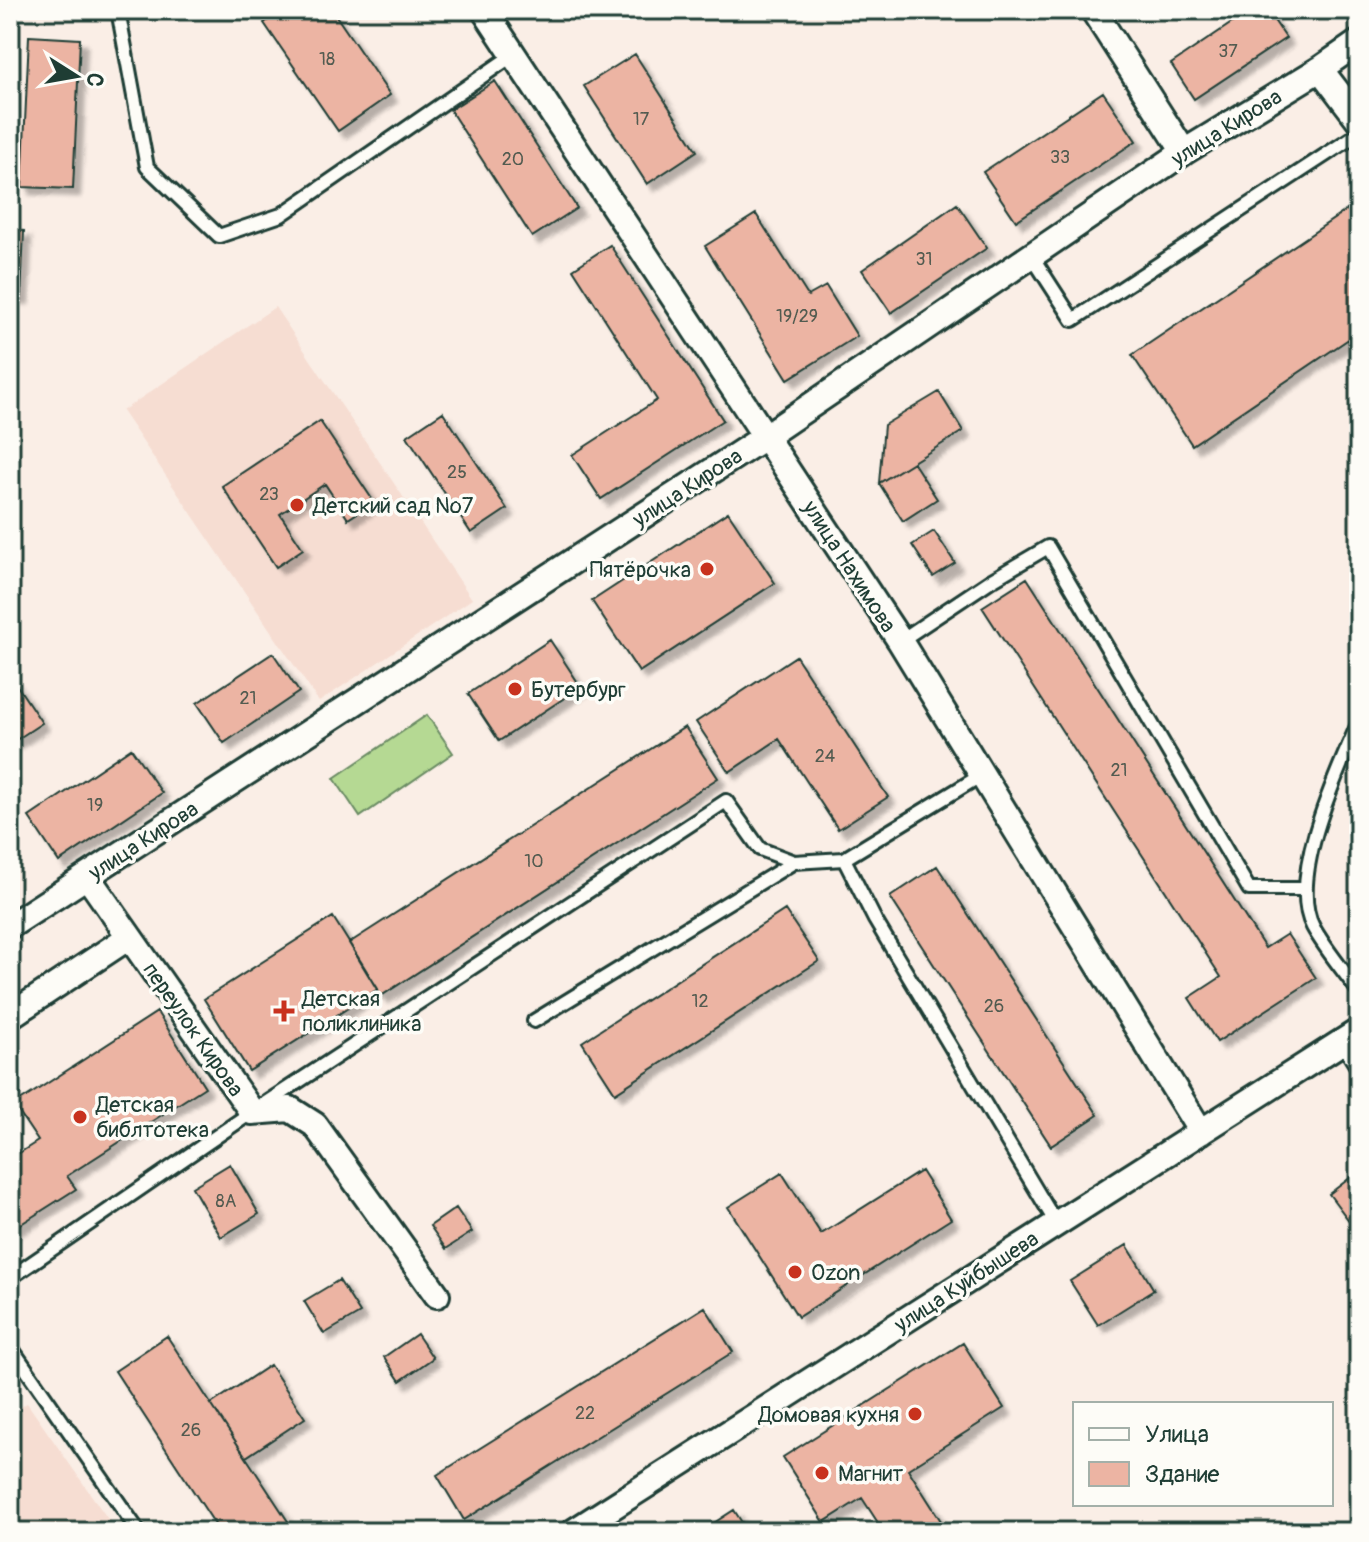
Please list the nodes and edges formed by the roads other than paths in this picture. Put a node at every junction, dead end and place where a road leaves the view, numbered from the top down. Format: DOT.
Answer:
graph roads {
  1 [pos="118,10"];
  2 [pos="484,10"];
  3 [pos="1093,10"];
  4 [pos="1359,42"];
  5 [pos="513,55"];
  6 [pos="1320,69"];
  7 [pos="1359,120"];
  8 [pos="1359,133"];
  9 [pos="1184,152"];
  10 [pos="1031,255"];
  11 [pos="766,436"];
  12 [pos="900,641"];
  13 [pos="1359,722"];
  14 [pos="980,776"];
  15 [pos="844,859"];
  16 [pos="794,862"];
  17 [pos="87,876"];
  18 [pos="1304,889"];
  19 [pos="11,924"];
  20 [pos="129,937"];
  21 [pos="1359,992"];
  22 [pos="10,1016"];
  23 [pos="534,1021"];
  24 [pos="1350,1036"];
  25 [pos="1359,1070"];
  26 [pos="252,1112"];
  27 [pos="1201,1132"];
  28 [pos="1056,1223"];
  29 [pos="10,1278"];
  30 [pos="437,1295"];
  31 [pos="10,1346"];
  32 [pos="139,1532"];
  33 [pos="573,1532"];
  1 -- 5 [label="lane"];
  2 -- 5 [label="street, улица Нахимова"];
  3 -- 9 [label="street"];
  4 -- 6 [label="street, улица Кирова"];
  5 -- 11 [label="street, улица Нахимова"];
  6 -- 7 [label="street"];
  6 -- 9 [label="street, улица Кирова"];
  8 -- 10 [label="lane"];
  9 -- 10 [label="street, улица Кирова"];
  10 -- 11 [label="street, улица Кирова"];
  11 -- 12 [label="street, улица Нахимова"];
  11 -- 17 [label="street, улица Кирова"];
  12 -- 14 [label="street, улица Нахимова"];
  12 -- 18 [label="lane"];
  13 -- 18 [label="lane"];
  14 -- 15 [label="lane"];
  14 -- 27 [label="street, улица Нахимова"];
  15 -- 16 [label="lane"];
  15 -- 28 [label="lane"];
  16 -- 23 [label="lane"];
  16 -- 26 [label="lane"];
  17 -- 19 [label="street, улица Кирова"];
  17 -- 20 [label="street, переулок Кирова"];
  18 -- 21 [label="lane"];
  20 -- 22 [label="street"];
  20 -- 26 [label="street, переулок Кирова"];
  24 -- 25 [label="lane"];
  24 -- 27 [label="street, улица Куйбышева"];
  26 -- 29 [label="lane"];
  26 -- 30 [label="street, переулок Кирова"];
  27 -- 28 [label="street, улица Куйбышева"];
  28 -- 33 [label="street, улица Куйбышева"];
  31 -- 32 [label="lane"];
}
